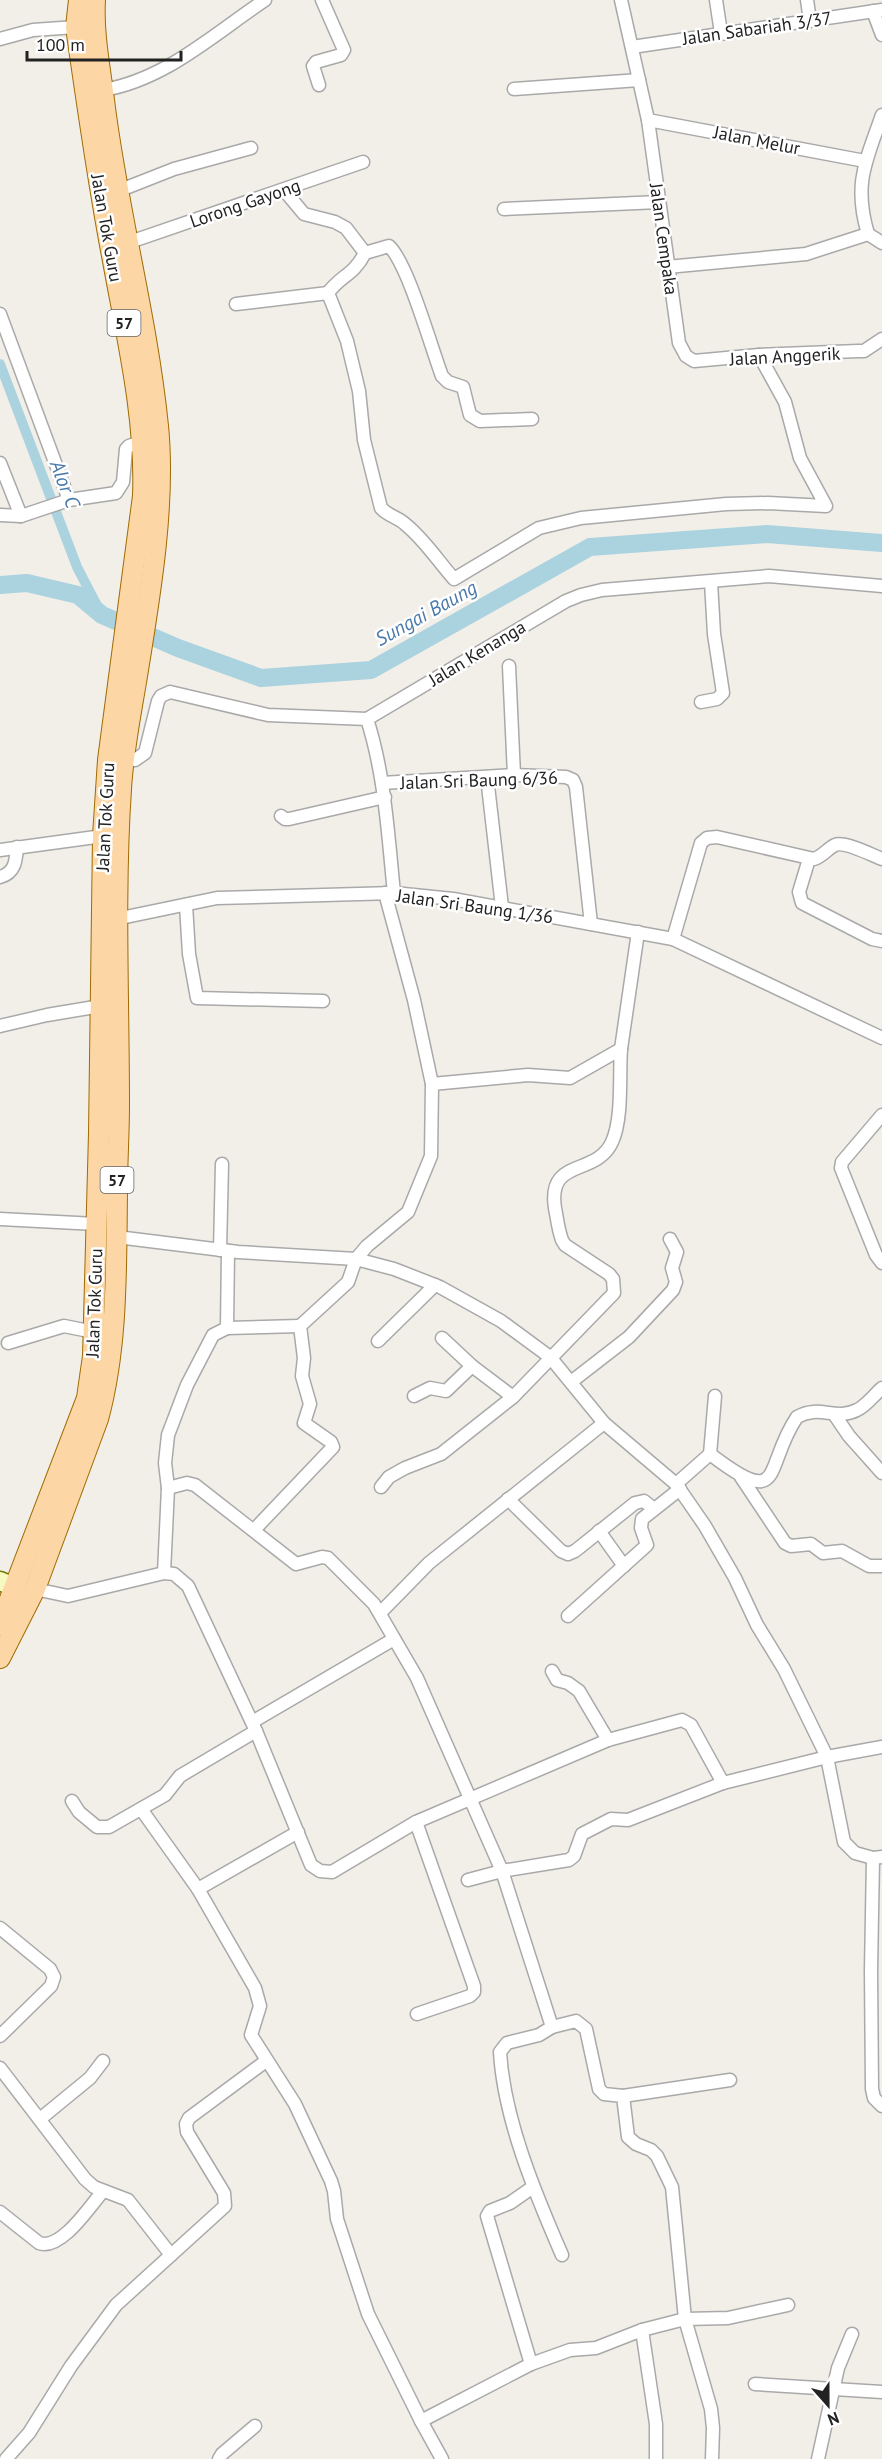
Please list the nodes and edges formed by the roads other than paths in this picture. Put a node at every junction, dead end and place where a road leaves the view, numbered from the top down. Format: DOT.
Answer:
graph roads {
  1 [pos="79,0"];
  2 [pos="95,0"];
  3 [pos="265,0"];
  4 [pos="322,0"];
  5 [pos="621,0"];
  6 [pos="716,0"];
  7 [pos="807,0"];
  8 [pos="852,0"];
  9 [pos="877,11"];
  10 [pos="854,14"];
  11 [pos="810,21"];
  12 [pos="76,27"];
  13 [pos="721,33"];
  14 [pos="882,35"];
  15 [pos="0,39"];
  16 [pos="632,47"];
  17 [pos="90,58"];
  18 [pos="639,80"];
  19 [pos="319,85"];
  20 [pos="514,89"];
  21 [pos="102,90"];
  22 [pos="882,115"];
  23 [pos="648,120"];
  24 [pos="251,148"];
  25 [pos="866,161"];
  26 [pos="363,162"];
  27 [pos="284,190"];
  28 [pos="118,191"];
  29 [pos="659,202"];
  30 [pos="504,209"];
  31 [pos="868,234"];
  32 [pos="127,243"];
  33 [pos="882,243"];
  34 [pos="364,253"];
  35 [pos="667,267"];
  36 [pos="328,293"];
  37 [pos="236,304"];
  38 [pos="0,314"];
  39 [pos="882,339"];
  40 [pos="759,355"];
  41 [pos="686,356"];
  42 [pos="532,419"];
  43 [pos="143,441"];
  44 [pos="0,463"];
  45 [pos="66,501"];
  46 [pos="27,514"];
  47 [pos="0,515"];
  48 [pos="711,582"];
  49 [pos="882,586"];
  50 [pos="140,590"];
  51 [pos="509,666"];
  52 [pos="127,681"];
  53 [pos="700,702"];
  54 [pos="367,719"];
  55 [pos="124,756"];
  56 [pos="514,775"];
  57 [pos="487,777"];
  58 [pos="382,783"];
  59 [pos="384,797"];
  60 [pos="281,816"];
  61 [pos="103,836"];
  62 [pos="17,847"];
  63 [pos="0,850"];
  64 [pos="809,859"];
  65 [pos="882,859"];
  66 [pos="0,877"];
  67 [pos="389,893"];
  68 [pos="186,904"];
  69 [pos="501,907"];
  70 [pos="116,919"];
  71 [pos="591,924"];
  72 [pos="638,932"];
  73 [pos="673,939"];
  74 [pos="882,940"];
  75 [pos="323,1001"];
  76 [pos="101,1006"];
  77 [pos="0,1026"];
  78 [pos="882,1038"];
  79 [pos="621,1049"];
  80 [pos="432,1084"];
  81 [pos="882,1115"];
  82 [pos="222,1164"];
  83 [pos="107,1193"];
  84 [pos="0,1219"];
  85 [pos="96,1224"];
  86 [pos="117,1237"];
  87 [pos="670,1239"];
  88 [pos="224,1250"];
  89 [pos="356,1259"];
  90 [pos="882,1263"];
  91 [pos="435,1285"];
  92 [pos="300,1326"];
  93 [pos="227,1328"];
  94 [pos="93,1332"];
  95 [pos="442,1338"];
  96 [pos="378,1341"];
  97 [pos="8,1343"];
  98 [pos="550,1357"];
  99 [pos="472,1366"];
  100 [pos="571,1382"];
  101 [pos="882,1388"];
  102 [pos="414,1396"];
  103 [pos="715,1396"];
  104 [pos="513,1397"];
  105 [pos="834,1414"];
  106 [pos="604,1423"];
  107 [pos="710,1454"];
  108 [pos="882,1473"];
  109 [pos="741,1477"];
  110 [pos="678,1486"];
  111 [pos="381,1487"];
  112 [pos="168,1488"];
  113 [pos="508,1499"];
  114 [pos="654,1509"];
  115 [pos="254,1530"];
  116 [pos="599,1531"];
  117 [pos="624,1566"];
  118 [pos="882,1566"];
  119 [pos="165,1572"];
  120 [pos="7,1584"];
  121 [pos="35,1589"];
  122 [pos="380,1613"];
  123 [pos="568,1616"];
  124 [pos="0,1625"];
  125 [pos="394,1639"];
  126 [pos="0,1658"];
  127 [pos="552,1671"];
  128 [pos="254,1727"];
  129 [pos="608,1740"];
  130 [pos="882,1747"];
  131 [pos="827,1757"];
  132 [pos="723,1783"];
  133 [pos="471,1798"];
  134 [pos="72,1801"];
  135 [pos="141,1809"];
  136 [pos="416,1822"];
  137 [pos="298,1833"];
  138 [pos="878,1858"];
  139 [pos="502,1870"];
  140 [pos="468,1880"];
  141 [pos="198,1889"];
  142 [pos="877,1924"];
  143 [pos="0,1928"];
  144 [pos="417,2014"];
  145 [pos="552,2027"];
  146 [pos="0,2037"];
  147 [pos="103,2061"];
  148 [pos="266,2061"];
  149 [pos="0,2068"];
  150 [pos="730,2080"];
  151 [pos="622,2096"];
  152 [pos="882,2106"];
  153 [pos="40,2119"];
  154 [pos="533,2187"];
  155 [pos="103,2192"];
  156 [pos="0,2212"];
  157 [pos="171,2255"];
  158 [pos="562,2255"];
  159 [pos="788,2305"];
  160 [pos="685,2319"];
  161 [pos="642,2330"];
  162 [pos="852,2334"];
  163 [pos="531,2364"];
  164 [pos="755,2384"];
  165 [pos="833,2390"];
  166 [pos="882,2392"];
  167 [pos="421,2421"];
  168 [pos="255,2426"];
  169 [pos="6,2459"];
  170 [pos="219,2459"];
  171 [pos="442,2459"];
  172 [pos="656,2459"];
  173 [pos="712,2459"];
  174 [pos="818,2459"];
  1 -- 12 [label="main road, Jalan Tok Guru / 57"];
  2 -- 17 [label="main road, Jalan Tok Guru / 57"];
  3 -- 21 [label="street"];
  4 -- 19 [label="street"];
  5 -- 16 [label="street, Jalan Cempaka"];
  6 -- 13 [label="street"];
  7 -- 11 [label="street"];
  8 -- 10 [label="street"];
  9 -- 10 [label="street, Jalan Sabariah 3/37"];
  9 -- 14 [label="street"];
  10 -- 11 [label="street, Jalan Sabariah 3/37"];
  11 -- 13 [label="street, Jalan Sabariah 3/37"];
  12 -- 15 [label="street"];
  12 -- 17 [label="main road, Jalan Tok Guru / 57"];
  13 -- 16 [label="street, Jalan Sabariah 3/37"];
  16 -- 18 [label="street, Jalan Cempaka"];
  17 -- 21 [label="main road, 57"];
  17 -- 43 [label="main road, Jalan Tok Guru / 57"];
  18 -- 20 [label="street"];
  18 -- 23 [label="street, Jalan Cempaka"];
  21 -- 28 [label="main road, Jalan Tok Guru / 57"];
  22 -- 25 [label="street"];
  23 -- 25 [label="street, Jalan Melur"];
  23 -- 29 [label="street, Jalan Cempaka"];
  24 -- 28 [label="street"];
  25 -- 31 [label="street"];
  26 -- 27 [label="street, Lorong Gayong"];
  27 -- 32 [label="street, Lorong Gayong"];
  27 -- 34 [label="street"];
  28 -- 32 [label="main road, Jalan Tok Guru / 57"];
  29 -- 30 [label="street"];
  29 -- 35 [label="street, Jalan Cempaka"];
  31 -- 33 [label="street"];
  31 -- 35 [label="street"];
  32 -- 50 [label="main road, Jalan Tok Guru / 57"];
  34 -- 36 [label="street"];
  34 -- 42 [label="street"];
  35 -- 41 [label="street, Jalan Cempaka"];
  36 -- 37 [label="street"];
  36 -- 40 [label="street"];
  38 -- 45 [label="street"];
  39 -- 40 [label="street, Jalan Anggerik"];
  40 -- 41 [label="street, Jalan Anggerik"];
  43 -- 45 [label="street"];
  43 -- 50 [label="main road, Jalan Tok Guru / 57"];
  44 -- 46 [label="street"];
  45 -- 46 [label="street"];
  46 -- 47 [label="street"];
  48 -- 49 [label="street, Jalan Kenanga"];
  48 -- 53 [label="street"];
  48 -- 54 [label="street, Jalan Kenanga"];
  50 -- 52 [label="main road, Jalan Tok Guru / 57"];
  51 -- 56 [label="street"];
  52 -- 55 [label="main road, Jalan Tok Guru / 57"];
  52 -- 61 [label="main road, Jalan Tok Guru / 57"];
  54 -- 55 [label="street"];
  54 -- 58 [label="street"];
  55 -- 70 [label="main road, Jalan Tok Guru / 57"];
  56 -- 57 [label="street, Jalan Sri Baung 6/36"];
  56 -- 71 [label="street, Jalan Sri Baung 6/36"];
  57 -- 58 [label="street, Jalan Sri Baung 6/36"];
  57 -- 69 [label="street"];
  58 -- 59 [label="street"];
  59 -- 60 [label="street"];
  59 -- 67 [label="street"];
  61 -- 62 [label="street"];
  61 -- 76 [label="main road, Jalan Tok Guru / 57"];
  62 -- 63 [label="street"];
  62 -- 66 [label="street"];
  64 -- 65 [label="street"];
  64 -- 73 [label="street"];
  64 -- 74 [label="street"];
  67 -- 68 [label="street, Jalan Sri Baung 1/36"];
  67 -- 69 [label="street, Jalan Sri Baung 1/36"];
  67 -- 80 [label="street"];
  68 -- 70 [label="street, Jalan Sri Baung 1/36"];
  68 -- 75 [label="street"];
  69 -- 71 [label="street, Jalan Sri Baung 1/36"];
  70 -- 83 [label="main road, Jalan Tok Guru / 57"];
  71 -- 72 [label="street, Jalan Sri Baung 1/36"];
  72 -- 73 [label="street, Jalan Sri Baung 1/36"];
  72 -- 79 [label="street"];
  73 -- 78 [label="street, Jalan Sri Baung 1/36"];
  76 -- 77 [label="street"];
  76 -- 83 [label="main road, Jalan Tok Guru / 57"];
  79 -- 80 [label="street"];
  79 -- 98 [label="street"];
  80 -- 89 [label="street"];
  81 -- 90 [label="street"];
  82 -- 88 [label="street"];
  83 -- 85 [label="main road, Jalan Tok Guru / 57"];
  83 -- 86 [label="main road, Jalan Tok Guru / 57"];
  84 -- 85 [label="street"];
  85 -- 94 [label="main road, Jalan Tok Guru / 57"];
  86 -- 88 [label="street"];
  86 -- 121 [label="main road, Jalan Tok Guru / 57"];
  87 -- 100 [label="street"];
  88 -- 89 [label="street"];
  88 -- 93 [label="street"];
  89 -- 91 [label="street"];
  89 -- 92 [label="street"];
  91 -- 96 [label="street"];
  91 -- 98 [label="street"];
  92 -- 93 [label="street"];
  92 -- 115 [label="street"];
  93 -- 112 [label="street"];
  94 -- 97 [label="street"];
  94 -- 120 [label="main road, Jalan Tok Guru / 57"];
  95 -- 99 [label="street"];
  98 -- 100 [label="street"];
  98 -- 104 [label="street"];
  99 -- 102 [label="street"];
  99 -- 104 [label="street"];
  100 -- 106 [label="street"];
  101 -- 105 [label="street"];
  103 -- 107 [label="street"];
  104 -- 111 [label="street"];
  105 -- 108 [label="street"];
  105 -- 109 [label="street"];
  106 -- 110 [label="street"];
  106 -- 113 [label="street"];
  107 -- 109 [label="street"];
  107 -- 110 [label="street"];
  109 -- 118 [label="street"];
  110 -- 114 [label="street"];
  110 -- 131 [label="street"];
  112 -- 115 [label="street"];
  112 -- 119 [label="street"];
  113 -- 116 [label="street"];
  113 -- 122 [label="street"];
  114 -- 116 [label="street"];
  114 -- 117 [label="street"];
  115 -- 122 [label="street"];
  116 -- 117 [label="street"];
  117 -- 123 [label="street"];
  119 -- 121 [label="street"];
  119 -- 128 [label="street"];
  120 -- 124 [label="main road, Jalan Tok Guru / 57"];
  121 -- 126 [label="main road, Jalan Tok Guru / 57"];
  122 -- 125 [label="street"];
  125 -- 128 [label="street"];
  125 -- 133 [label="street"];
  127 -- 129 [label="street"];
  128 -- 135 [label="street"];
  128 -- 137 [label="street"];
  129 -- 132 [label="street"];
  129 -- 133 [label="street"];
  130 -- 131 [label="street"];
  131 -- 132 [label="street"];
  131 -- 138 [label="street"];
  132 -- 139 [label="street"];
  133 -- 136 [label="street"];
  133 -- 139 [label="street"];
  134 -- 135 [label="street"];
  135 -- 141 [label="street"];
  136 -- 137 [label="street"];
  136 -- 144 [label="street"];
  137 -- 141 [label="street"];
  138 -- 142 [label="street"];
  139 -- 140 [label="street"];
  139 -- 145 [label="street"];
  141 -- 148 [label="street"];
  142 -- 152 [label="street"];
  143 -- 146 [label="street"];
  145 -- 151 [label="street"];
  145 -- 154 [label="street"];
  147 -- 153 [label="street"];
  148 -- 157 [label="street"];
  148 -- 167 [label="street"];
  149 -- 153 [label="street"];
  150 -- 151 [label="street"];
  151 -- 160 [label="street"];
  153 -- 155 [label="street"];
  154 -- 158 [label="street"];
  154 -- 163 [label="street"];
  155 -- 156 [label="street"];
  155 -- 157 [label="street"];
  157 -- 169 [label="street"];
  159 -- 160 [label="street"];
  160 -- 161 [label="street"];
  160 -- 173 [label="street"];
  161 -- 163 [label="street"];
  161 -- 172 [label="street"];
  162 -- 165 [label="street"];
  163 -- 167 [label="street"];
  164 -- 165 [label="street"];
  165 -- 166 [label="street"];
  165 -- 174 [label="street"];
  167 -- 171 [label="street"];
  168 -- 170 [label="street"];
}
